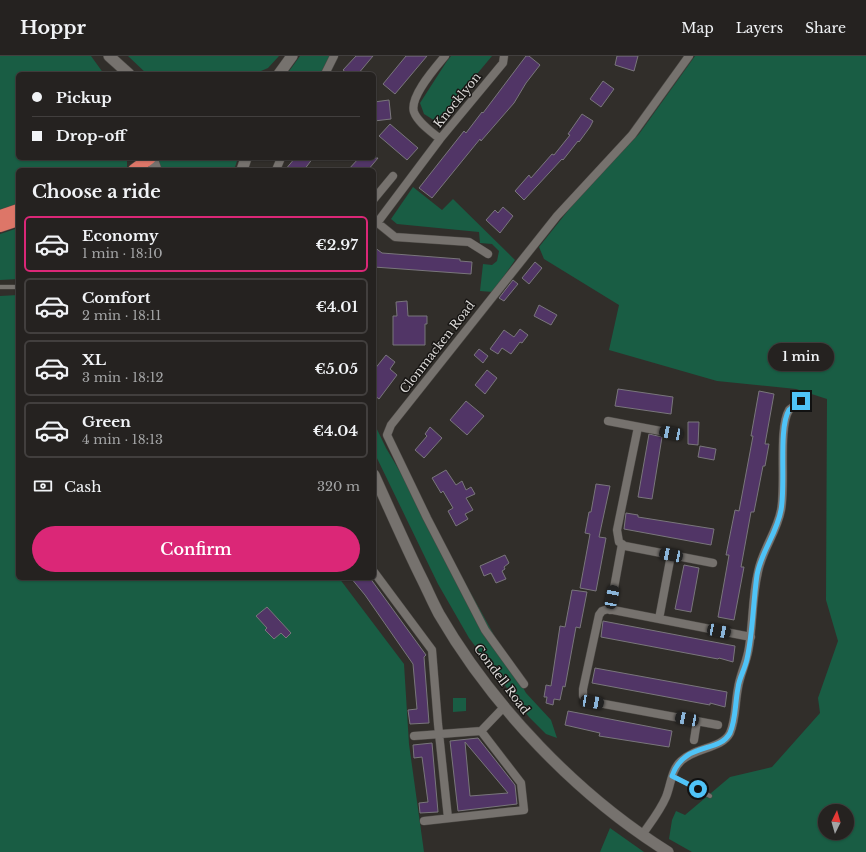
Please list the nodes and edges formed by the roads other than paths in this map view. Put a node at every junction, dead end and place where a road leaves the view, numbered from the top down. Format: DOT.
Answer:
graph roads {
  1 [pos="108,56"];
  2 [pos="292,56"];
  3 [pos="334,56"];
  4 [pos="445,56"];
  5 [pos="504,56"];
  6 [pos="689,56"];
  7 [pos="116,72"];
  8 [pos="127,72"];
  9 [pos="278,72"];
  10 [pos="326,72"];
  11 [pos="440,139"];
  12 [pos="148,160"];
  13 [pos="137,168"];
  14 [pos="393,176"];
  15 [pos="376,197"];
  16 [pos="16,211"];
  17 [pos="0,216"];
  18 [pos="16,221"];
  19 [pos="376,221"];
  20 [pos="0,226"];
  21 [pos="488,254"];
  22 [pos="0,287"];
  23 [pos="16,287"];
  24 [pos="801,401"];
  25 [pos="608,421"];
  26 [pos="638,426"];
  27 [pos="671,433"];
  28 [pos="376,479"];
  29 [pos="622,544"];
  30 [pos="671,555"];
  31 [pos="713,563"];
  32 [pos="376,575"];
  33 [pos="610,610"];
  34 [pos="659,619"];
  35 [pos="751,637"];
  36 [pos="524,684"];
  37 [pos="505,706"];
  38 [pos="697,721"];
  39 [pos="718,725"];
  40 [pos="481,731"];
  41 [pos="439,734"];
  42 [pos="414,736"];
  43 [pos="694,740"];
  44 [pos="672,776"];
  45 [pos="710,796"];
  46 [pos="448,818"];
  47 [pos="424,821"];
  48 [pos="642,835"];
  49 [pos="668,852"];
  1 -- 7 [label="main road"];
  1 -- 8 [label="main road"];
  2 -- 9 [label="main road"];
  3 -- 10 [label="street"];
  4 -- 11 [label="street, Knocklyon"];
  5 -- 11 [label="street, Knocklyon"];
  6 -- 36 [label="street, Clonmacken Road"];
  11 -- 19 [label="street, Knocklyon"];
  12 -- 13 [label="highway"];
  14 -- 15 [label="street"];
  16 -- 17 [label="highway"];
  18 -- 20 [label="highway"];
  19 -- 21 [label="street"];
  22 -- 23 [label="lane"];
  24 -- 35 [label="street"];
  25 -- 26 [label="street"];
  26 -- 27 [label="street"];
  26 -- 29 [label="street"];
  28 -- 37 [label="main road, Condell Road"];
  29 -- 30 [label="street"];
  29 -- 33 [label="street"];
  30 -- 31 [label="street"];
  30 -- 34 [label="street"];
  32 -- 41 [label="street"];
  33 -- 34 [label="street"];
  33 -- 38 [label="street"];
  34 -- 35 [label="street"];
  35 -- 44 [label="street"];
  37 -- 40 [label="street"];
  37 -- 48 [label="main road, Condell Road"];
  38 -- 39 [label="street"];
  38 -- 43 [label="street"];
  40 -- 41 [label="street"];
  40 -- 46 [label="street"];
  41 -- 42 [label="street"];
  41 -- 46 [label="street"];
  44 -- 45 [label="lane"];
  44 -- 48 [label="street"];
  46 -- 47 [label="street"];
  48 -- 49 [label="main road, Condell Road"];
}
